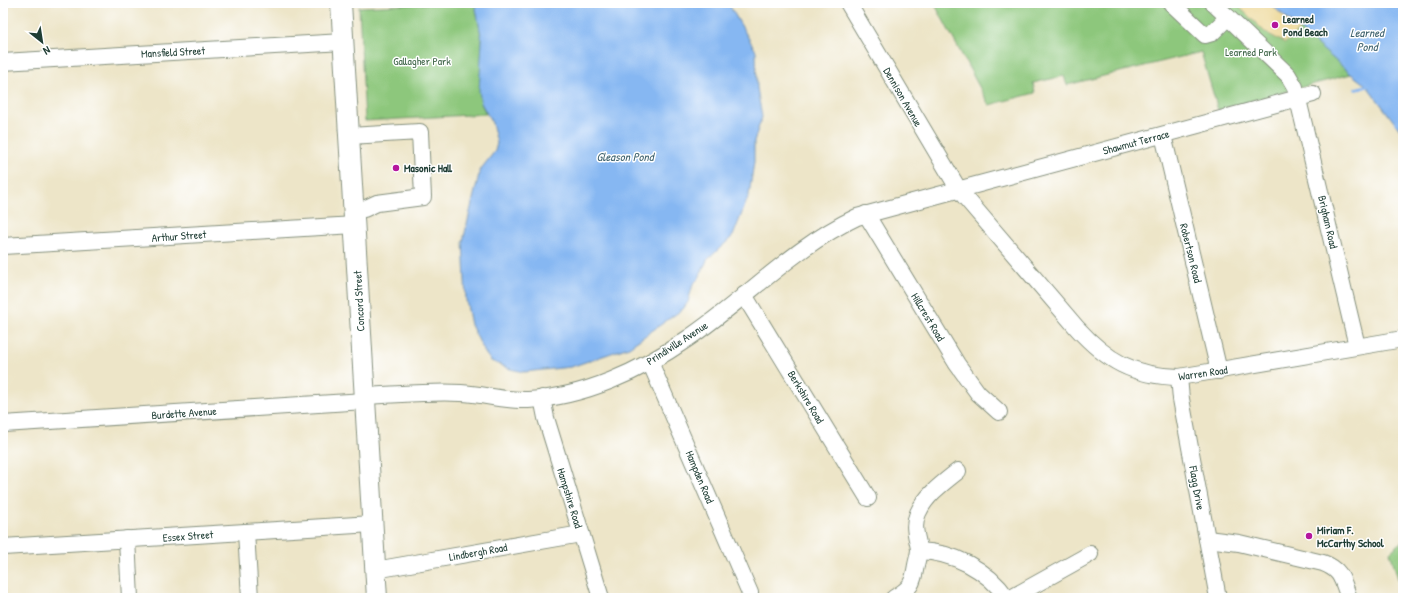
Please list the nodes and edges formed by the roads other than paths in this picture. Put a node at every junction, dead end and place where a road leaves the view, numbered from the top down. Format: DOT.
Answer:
graph roads {
  1 [pos="341,3"];
  2 [pos="848,3"];
  3 [pos="1171,3"];
  4 [pos="1213,3"];
  5 [pos="1228,17"];
  6 [pos="344,42"];
  7 [pos="3,62"];
  8 [pos="1305,96"];
  9 [pos="1162,134"];
  10 [pos="349,136"];
  11 [pos="959,190"];
  12 [pos="866,214"];
  13 [pos="354,217"];
  14 [pos="3,246"];
  15 [pos="744,295"];
  16 [pos="1403,339"];
  17 [pos="1357,346"];
  18 [pos="650,362"];
  19 [pos="1219,371"];
  20 [pos="1179,377"];
  21 [pos="542,398"];
  22 [pos="365,399"];
  23 [pos="999,412"];
  24 [pos="3,424"];
  25 [pos="958,472"];
  26 [pos="868,498"];
  27 [pos="372,524"];
  28 [pos="246,532"];
  29 [pos="581,534"];
  30 [pos="127,539"];
  31 [pos="1207,539"];
  32 [pos="3,547"];
  33 [pos="919,551"];
  34 [pos="1090,554"];
  35 [pos="375,570"];
  36 [pos="750,593"];
  37 [pos="130,598"];
  38 [pos="250,598"];
  39 [pos="377,598"];
  40 [pos="600,598"];
  41 [pos="894,598"];
  42 [pos="1007,598"];
  43 [pos="1011,598"];
  44 [pos="1218,598"];
  45 [pos="1349,598"];
  1 -- 6 [label="main road, Concord Street"];
  2 -- 11 [label="street, Dennison Avenue"];
  3 -- 5 [label="street"];
  4 -- 5 [label="street, Brigham Road"];
  5 -- 8 [label="street, Brigham Road"];
  6 -- 7 [label="street, Mansfield Street"];
  6 -- 10 [label="main road, Concord Street"];
  8 -- 9 [label="street, Shawmut Terrace"];
  8 -- 17 [label="street, Brigham Road"];
  9 -- 11 [label="street, Shawmut Terrace"];
  9 -- 19 [label="street, Robertson Road"];
  10 -- 13 [label="main road, Concord Street"];
  10 -- 13 [label="street, Arthur Street"];
  11 -- 12 [label="street, Prindiville Avenue"];
  11 -- 20 [label="street, Warren Road"];
  12 -- 15 [label="street, Prindiville Avenue"];
  12 -- 23 [label="street, Hillcrest Road"];
  13 -- 14 [label="street, Arthur Street"];
  13 -- 22 [label="main road, Concord Street"];
  15 -- 18 [label="street, Prindiville Avenue"];
  15 -- 26 [label="street, Berkshire Road"];
  16 -- 17 [label="street, Warren Road"];
  17 -- 19 [label="street, Warren Road"];
  18 -- 21 [label="street, Prindiville Avenue"];
  18 -- 36 [label="street, Hampden Road"];
  19 -- 20 [label="street, Warren Road"];
  20 -- 31 [label="street, Flagg Drive"];
  21 -- 22 [label="street, Prindiville Avenue"];
  21 -- 29 [label="street, Hampshire Road"];
  22 -- 24 [label="street, Burdette Avenue"];
  22 -- 27 [label="main road, Concord Street"];
  25 -- 33 [label="street"];
  27 -- 28 [label="street, Essex Street"];
  27 -- 35 [label="main road, Concord Street"];
  28 -- 30 [label="street, Essex Street"];
  28 -- 38 [label="street"];
  29 -- 35 [label="street, Lindbergh Road"];
  29 -- 40 [label="street, Hampshire Road"];
  30 -- 32 [label="street, Essex Street"];
  30 -- 37 [label="street"];
  31 -- 44 [label="street, Flagg Drive"];
  31 -- 45 [label="street"];
  33 -- 41 [label="street"];
  33 -- 42 [label="street"];
  34 -- 43 [label="street"];
  35 -- 39 [label="main road, Concord Street"];
}
